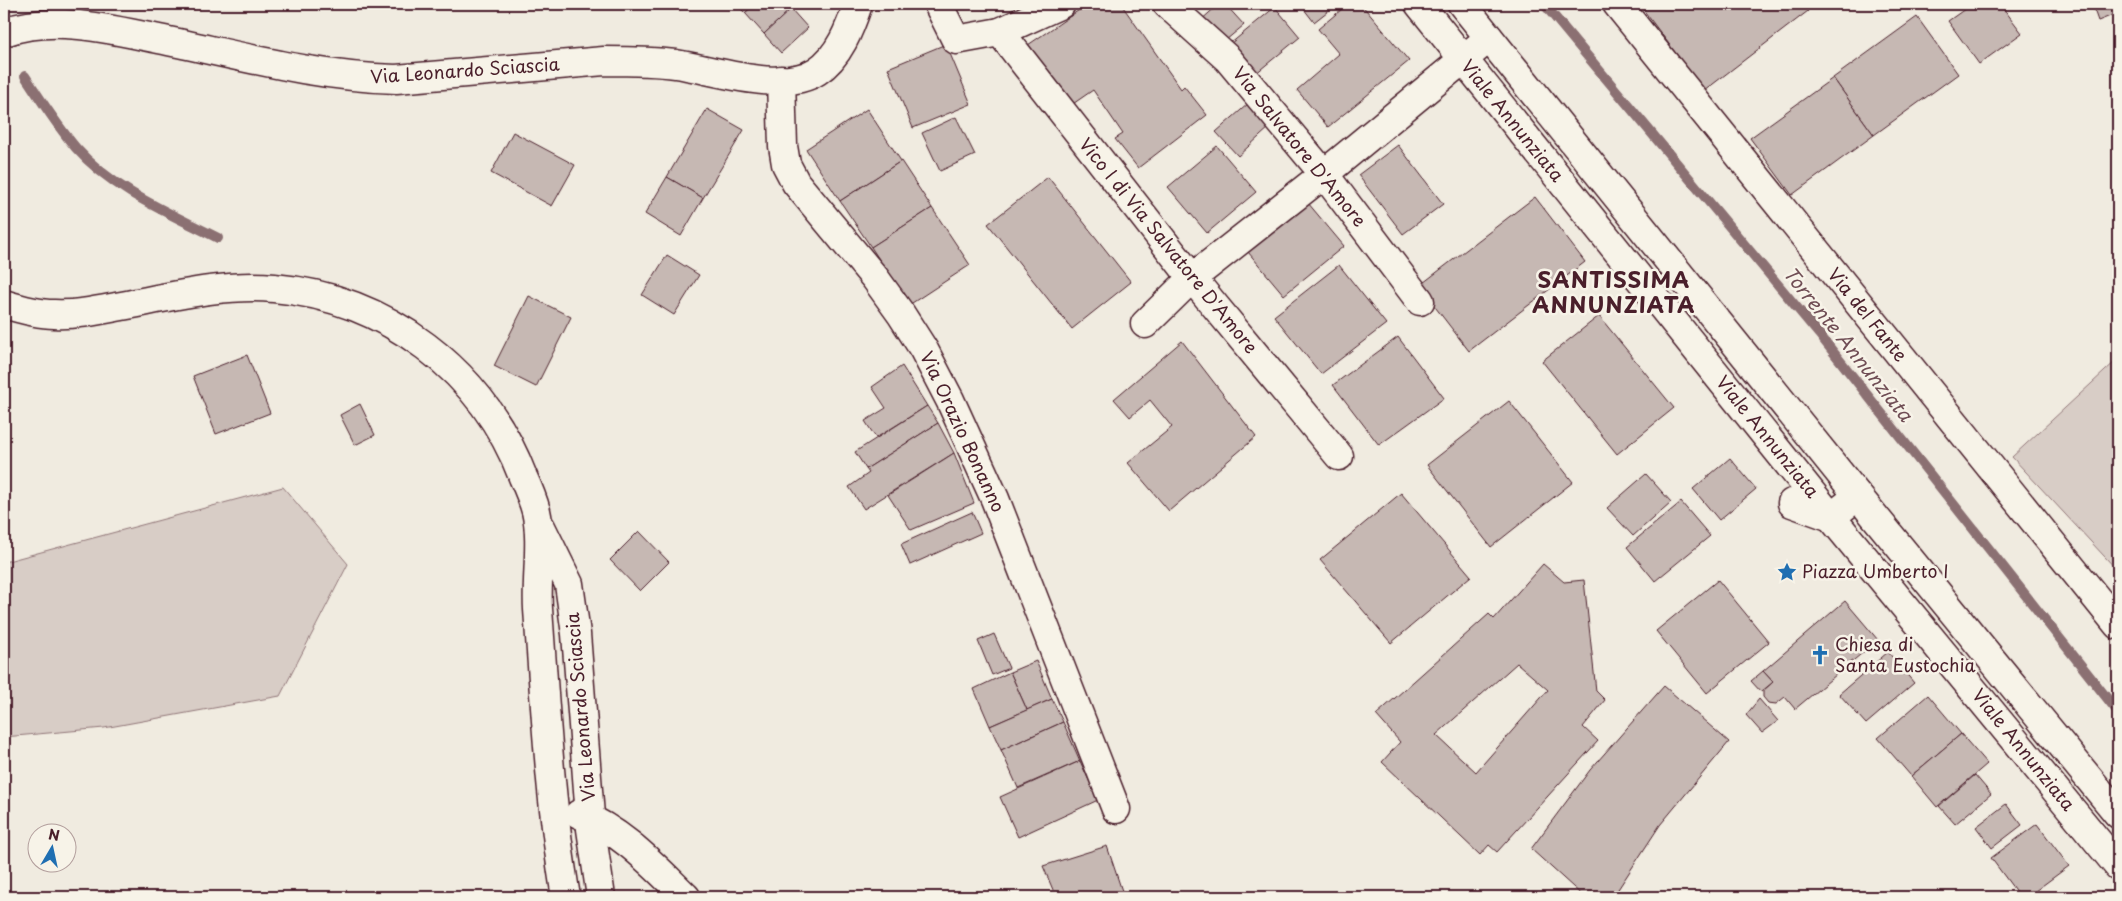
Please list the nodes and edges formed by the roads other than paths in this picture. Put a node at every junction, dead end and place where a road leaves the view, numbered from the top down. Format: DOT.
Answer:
graph roads {
  1 [pos="858,4"];
  2 [pos="938,4"];
  3 [pos="1061,4"];
  4 [pos="1167,4"];
  5 [pos="1418,4"];
  6 [pos="1462,4"];
  7 [pos="1617,4"];
  8 [pos="51,14"];
  9 [pos="4,32"];
  10 [pos="1000,32"];
  11 [pos="1489,38"];
  12 [pos="1463,60"];
  13 [pos="781,80"];
  14 [pos="1324,174"];
  15 [pos="1192,278"];
  16 [pos="1420,302"];
  17 [pos="4,304"];
  18 [pos="1145,324"];
  19 [pos="1339,456"];
  20 [pos="1858,496"];
  21 [pos="1792,503"];
  22 [pos="1831,517"];
  23 [pos="538,522"];
  24 [pos="2118,625"];
  25 [pos="555,804"];
  26 [pos="1116,809"];
  27 [pos="2118,814"];
  28 [pos="590,818"];
  29 [pos="2118,866"];
  30 [pos="566,897"];
  31 [pos="601,897"];
  32 [pos="686,897"];
  1 -- 13 [label="street, Via Leonardo Sciascia"];
  2 -- 10 [label="street"];
  3 -- 10 [label="street"];
  4 -- 14 [label="street, Via Salvatore D'Amore"];
  5 -- 12 [label="street, Viale Annunziata"];
  6 -- 11 [label="street, Viale Annunziata"];
  7 -- 24 [label="street, Via del Fante"];
  8 -- 9 [label="street, Via Leonardo Sciascia"];
  8 -- 13 [label="street, Via Leonardo Sciascia"];
  10 -- 15 [label="street, Vico I di Via Salvatore D'Amore"];
  11 -- 12 [label="street"];
  11 -- 20 [label="street, Viale Annunziata"];
  12 -- 14 [label="street"];
  12 -- 22 [label="street, Viale Annunziata"];
  13 -- 26 [label="street, Via Orazio Bonanno"];
  14 -- 15 [label="street"];
  14 -- 16 [label="street, Via Salvatore D'Amore"];
  15 -- 18 [label="street"];
  15 -- 19 [label="street, Vico I di Via Salvatore D'Amore"];
  17 -- 23 [label="street, Via Leonardo Sciascia"];
  20 -- 22 [label="street"];
  20 -- 27 [label="street, Viale Annunziata"];
  21 -- 22 [label="street"];
  22 -- 29 [label="street, Viale Annunziata"];
  23 -- 25 [label="street, Via Leonardo Sciascia"];
  23 -- 28 [label="street, Via Leonardo Sciascia"];
  25 -- 28 [label="street"];
  25 -- 30 [label="street, Via Leonardo Sciascia"];
  28 -- 31 [label="street, Via Leonardo Sciascia"];
  28 -- 32 [label="street"];
}
